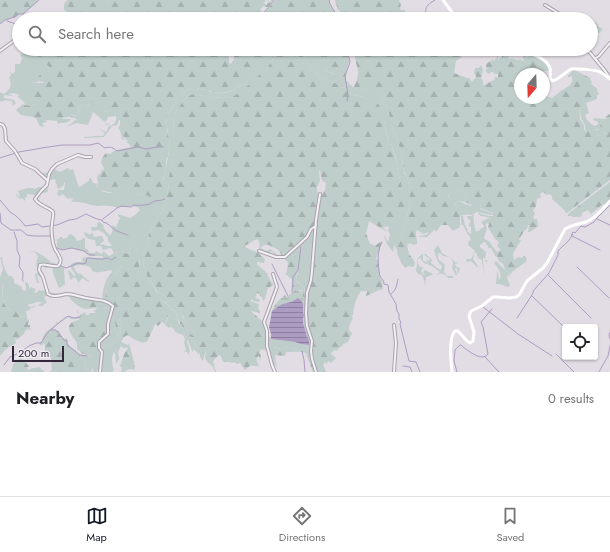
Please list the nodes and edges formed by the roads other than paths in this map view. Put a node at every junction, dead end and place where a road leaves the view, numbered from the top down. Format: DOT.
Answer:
graph roads {
  1 [pos="443,0"];
  2 [pos="545,5"];
  3 [pos="452,12"];
  4 [pos="556,12"];
  5 [pos="12,42"];
  6 [pos="610,43"];
  7 [pos="0,51"];
  8 [pos="536,56"];
  9 [pos="596,58"];
  10 [pos="610,79"];
  11 [pos="0,124"];
  12 [pos="91,157"];
  13 [pos="48,181"];
  14 [pos="320,194"];
  15 [pos="610,201"];
  16 [pos="316,226"];
  17 [pos="259,251"];
  18 [pos="273,274"];
  19 [pos="394,325"];
  20 [pos="100,372"];
  21 [pos="275,372"];
  22 [pos="316,372"];
  23 [pos="394,372"];
  24 [pos="452,372"];
  1 -- 3 [label="street"];
  2 -- 4 [label="street"];
  5 -- 7 [label="street"];
  6 -- 9 [label="street"];
  8 -- 10 [label="street"];
  9 -- 10 [label="street"];
  11 -- 13 [label="street"];
  12 -- 13 [label="street"];
  13 -- 20 [label="street"];
  14 -- 16 [label="street"];
  15 -- 24 [label="street"];
  16 -- 17 [label="street"];
  16 -- 22 [label="street"];
  18 -- 21 [label="street"];
  19 -- 23 [label="street"];
}
